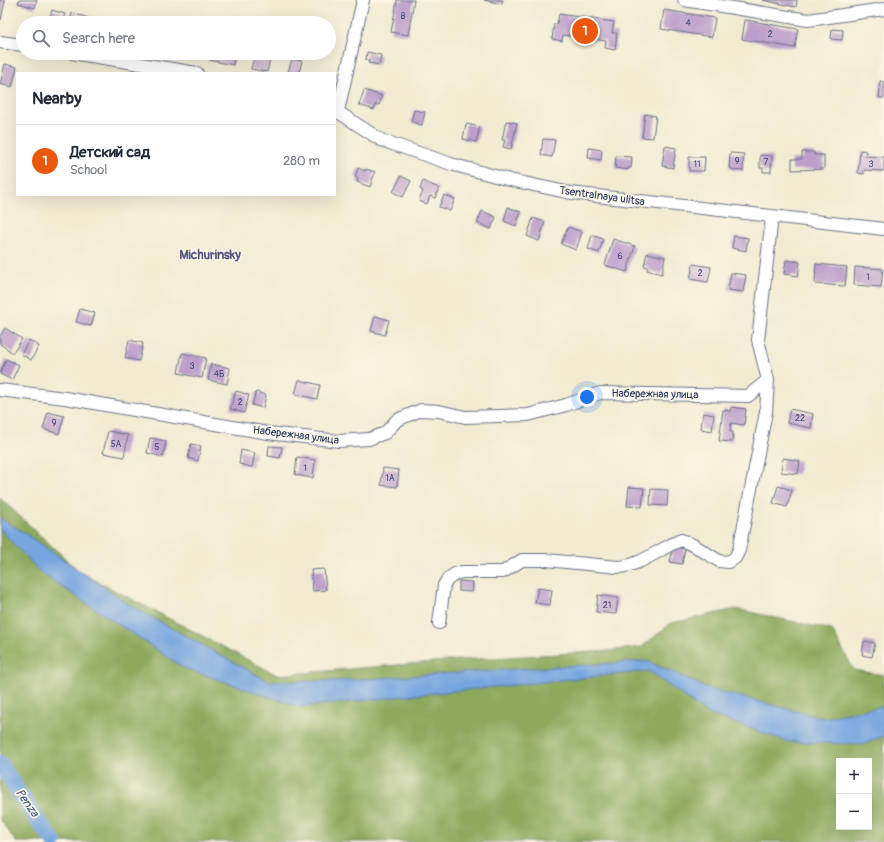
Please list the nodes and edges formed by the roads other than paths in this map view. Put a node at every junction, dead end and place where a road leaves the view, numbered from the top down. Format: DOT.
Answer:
graph roads {
  1 [pos="363,0"];
  2 [pos="684,0"];
  3 [pos="884,9"];
  4 [pos="0,42"];
  5 [pos="16,44"];
  6 [pos="116,60"];
  7 [pos="191,72"];
  8 [pos="336,110"];
  9 [pos="772,217"];
  10 [pos="884,230"];
  11 [pos="768,380"];
  12 [pos="0,390"];
  13 [pos="439,623"];
  1 -- 8 [label="street"];
  2 -- 3 [label="street"];
  4 -- 5 [label="street"];
  6 -- 7 [label="street"];
  8 -- 9 [label="street, Tsentralnaya ulitsa"];
  9 -- 10 [label="street, Tsentralnaya ulitsa"];
  9 -- 11 [label="street"];
  11 -- 12 [label="street, Набережная улица"];
  11 -- 13 [label="street"];
}
